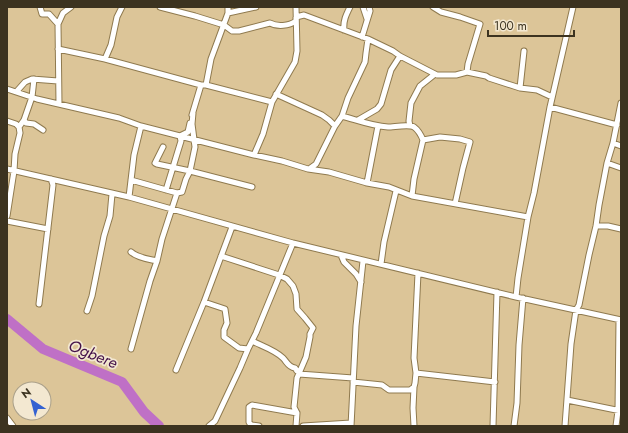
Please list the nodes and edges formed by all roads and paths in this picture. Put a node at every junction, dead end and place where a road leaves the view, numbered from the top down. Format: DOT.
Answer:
graph roads {
  1 [pos="40,7"];
  2 [pos="71,7"];
  3 [pos="122,7"];
  4 [pos="160,7"];
  5 [pos="228,7"];
  6 [pos="256,7"];
  7 [pos="296,7"];
  8 [pos="350,7"];
  9 [pos="363,7"];
  10 [pos="369,7"];
  11 [pos="433,7"];
  12 [pos="574,7"];
  13 [pos="228,13"];
  14 [pos="296,16"];
  15 [pos="367,19"];
  16 [pos="58,24"];
  17 [pos="224,25"];
  18 [pos="344,30"];
  19 [pos="362,37"];
  20 [pos="368,39"];
  21 [pos="58,49"];
  22 [pos="524,51"];
  23 [pos="400,56"];
  24 [pos="105,59"];
  25 [pos="467,72"];
  26 [pos="435,74"];
  27 [pos="34,79"];
  28 [pos="58,81"];
  29 [pos="204,85"];
  30 [pos="520,88"];
  31 [pos="7,89"];
  32 [pos="17,91"];
  33 [pos="276,94"];
  34 [pos="32,97"];
  35 [pos="552,98"];
  36 [pos="272,102"];
  37 [pos="621,103"];
  38 [pos="59,104"];
  39 [pos="550,107"];
  40 [pos="193,113"];
  41 [pos="342,116"];
  42 [pos="24,120"];
  43 [pos="358,120"];
  44 [pos="7,121"];
  45 [pos="617,125"];
  46 [pos="141,126"];
  47 [pos="335,126"];
  48 [pos="378,126"];
  49 [pos="410,126"];
  50 [pos="19,127"];
  51 [pos="43,130"];
  52 [pos="180,136"];
  53 [pos="195,140"];
  54 [pos="423,140"];
  55 [pos="613,143"];
  56 [pos="621,146"];
  57 [pos="163,147"];
  58 [pos="254,155"];
  59 [pos="607,163"];
  60 [pos="172,168"];
  61 [pos="621,168"];
  62 [pos="7,169"];
  63 [pos="308,170"];
  64 [pos="14,171"];
  65 [pos="190,171"];
  66 [pos="51,179"];
  67 [pos="131,180"];
  68 [pos="367,183"];
  69 [pos="252,187"];
  70 [pos="166,190"];
  71 [pos="396,191"];
  72 [pos="177,193"];
  73 [pos="112,194"];
  74 [pos="412,196"];
  75 [pos="129,197"];
  76 [pos="455,204"];
  77 [pos="171,209"];
  78 [pos="7,216"];
  79 [pos="528,217"];
  80 [pos="7,221"];
  81 [pos="596,226"];
  82 [pos="232,227"];
  83 [pos="48,229"];
  84 [pos="621,229"];
  85 [pos="293,243"];
  86 [pos="130,252"];
  87 [pos="341,255"];
  88 [pos="221,256"];
  89 [pos="157,261"];
  90 [pos="363,261"];
  91 [pos="381,264"];
  92 [pos="418,274"];
  93 [pos="279,275"];
  94 [pos="361,283"];
  95 [pos="498,292"];
  96 [pos="516,297"];
  97 [pos="523,298"];
  98 [pos="204,302"];
  99 [pos="39,304"];
  100 [pos="576,310"];
  101 [pos="88,311"];
  102 [pos="620,320"];
  103 [pos="252,341"];
  104 [pos="131,349"];
  105 [pos="248,349"];
  106 [pos="176,370"];
  107 [pos="300,373"];
  108 [pos="416,373"];
  109 [pos="353,380"];
  110 [pos="495,382"];
  111 [pos="414,387"];
  112 [pos="567,400"];
  113 [pos="619,411"];
  114 [pos="297,413"];
  115 [pos="7,418"];
  116 [pos="351,424"];
  117 [pos="13,426"];
  118 [pos="209,426"];
  119 [pos="259,426"];
  120 [pos="296,426"];
  121 [pos="303,426"];
  122 [pos="414,426"];
  123 [pos="493,426"];
  124 [pos="514,426"];
  125 [pos="565,426"];
  126 [pos="616,426"];
  1 -- 16 [label="street"];
  2 -- 16 [label="street"];
  3 -- 24 [label="street"];
  4 -- 17 [label="street"];
  5 -- 13 [label="street"];
  6 -- 13 [label="street"];
  7 -- 14 [label="street"];
  8 -- 18 [label="street"];
  9 -- 15 [label="street"];
  10 -- 15 [label="street"];
  11 -- 25 [label="street"];
  12 -- 35 [label="street"];
  13 -- 17 [label="street"];
  14 -- 17 [label="street"];
  14 -- 18 [label="street"];
  14 -- 33 [label="street"];
  15 -- 19 [label="street"];
  16 -- 21 [label="street"];
  17 -- 29 [label="street"];
  18 -- 19 [label="street"];
  19 -- 20 [label="street"];
  20 -- 23 [label="street"];
  20 -- 41 [label="street"];
  21 -- 24 [label="street"];
  21 -- 28 [label="street"];
  22 -- 30 [label="street"];
  23 -- 26 [label="street"];
  23 -- 43 [label="street"];
  24 -- 29 [label="street"];
  25 -- 26 [label="street"];
  25 -- 30 [label="street"];
  26 -- 49 [label="street"];
  27 -- 28 [label="street"];
  27 -- 32 [label="street"];
  27 -- 34 [label="street"];
  28 -- 38 [label="street"];
  29 -- 36 [label="street"];
  29 -- 40 [label="street"];
  30 -- 35 [label="street"];
  31 -- 32 [label="street"];
  32 -- 34 [label="street"];
  33 -- 36 [label="street"];
  33 -- 47 [label="street"];
  34 -- 38 [label="street"];
  34 -- 42 [label="street"];
  35 -- 39 [label="street"];
  36 -- 58 [label="street"];
  37 -- 45 [label="street"];
  38 -- 46 [label="street"];
  39 -- 45 [label="street"];
  39 -- 79 [label="street"];
  40 -- 52 [label="street"];
  40 -- 53 [label="street"];
  41 -- 43 [label="street"];
  41 -- 47 [label="street"];
  42 -- 50 [label="street"];
  42 -- 51 [label="street"];
  43 -- 48 [label="street"];
  44 -- 50 [label="street"];
  45 -- 55 [label="street"];
  46 -- 52 [label="street"];
  46 -- 67 [label="street"];
  47 -- 63 [label="street"];
  48 -- 49 [label="street"];
  48 -- 68 [label="street"];
  49 -- 54 [label="street"];
  50 -- 64 [label="street"];
  52 -- 53 [label="street"];
  52 -- 60 [label="street"];
  53 -- 58 [label="street"];
  53 -- 65 [label="street"];
  54 -- 74 [label="street"];
  54 -- 76 [label="street"];
  55 -- 56 [label="street"];
  55 -- 59 [label="street"];
  57 -- 60 [label="street"];
  58 -- 63 [label="street"];
  59 -- 61 [label="street"];
  59 -- 81 [label="street"];
  60 -- 65 [label="street"];
  60 -- 70 [label="street"];
  62 -- 64 [label="street"];
  63 -- 68 [label="street"];
  64 -- 66 [label="street"];
  64 -- 78 [label="street"];
  65 -- 69 [label="street"];
  65 -- 72 [label="street"];
  66 -- 73 [label="street"];
  66 -- 83 [label="street"];
  67 -- 70 [label="street"];
  67 -- 75 [label="street"];
  68 -- 71 [label="street"];
  70 -- 72 [label="street"];
  71 -- 74 [label="street"];
  71 -- 91 [label="street"];
  72 -- 77 [label="street"];
  73 -- 75 [label="street"];
  73 -- 101 [label="street"];
  74 -- 76 [label="street"];
  75 -- 77 [label="street"];
  76 -- 79 [label="street"];
  77 -- 82 [label="street"];
  77 -- 89 [label="street"];
  79 -- 96 [label="street"];
  80 -- 83 [label="street"];
  81 -- 84 [label="street"];
  81 -- 100 [label="street"];
  82 -- 85 [label="street"];
  82 -- 88 [label="street"];
  83 -- 99 [label="street"];
  85 -- 87 [label="street"];
  85 -- 93 [label="street"];
  86 -- 89 [label="street"];
  87 -- 90 [label="street"];
  87 -- 94 [label="street"];
  88 -- 93 [label="street"];
  88 -- 98 [label="street"];
  89 -- 104 [label="street"];
  90 -- 91 [label="street"];
  90 -- 94 [label="street"];
  91 -- 92 [label="street"];
  92 -- 95 [label="street"];
  92 -- 108 [label="street"];
  93 -- 103 [label="street"];
  93 -- 107 [label="street"];
  94 -- 109 [label="street"];
  95 -- 96 [label="street"];
  95 -- 110 [label="street"];
  96 -- 97 [label="street"];
  97 -- 100 [label="street"];
  97 -- 124 [label="street"];
  98 -- 105 [label="street"];
  98 -- 106 [label="street"];
  100 -- 102 [label="street"];
  100 -- 112 [label="street"];
  102 -- 113 [label="street"];
  103 -- 105 [label="street"];
  103 -- 107 [label="street"];
  105 -- 118 [label="street"];
  107 -- 109 [label="street"];
  107 -- 114 [label="street"];
  108 -- 110 [label="street"];
  108 -- 111 [label="street"];
  109 -- 111 [label="street"];
  109 -- 116 [label="street"];
  110 -- 123 [label="street"];
  111 -- 122 [label="street"];
  112 -- 113 [label="street"];
  112 -- 125 [label="street"];
  113 -- 126 [label="street"];
  114 -- 119 [label="street"];
  114 -- 120 [label="street"];
  115 -- 117 [label="street"];
  116 -- 121 [label="street"];
}
